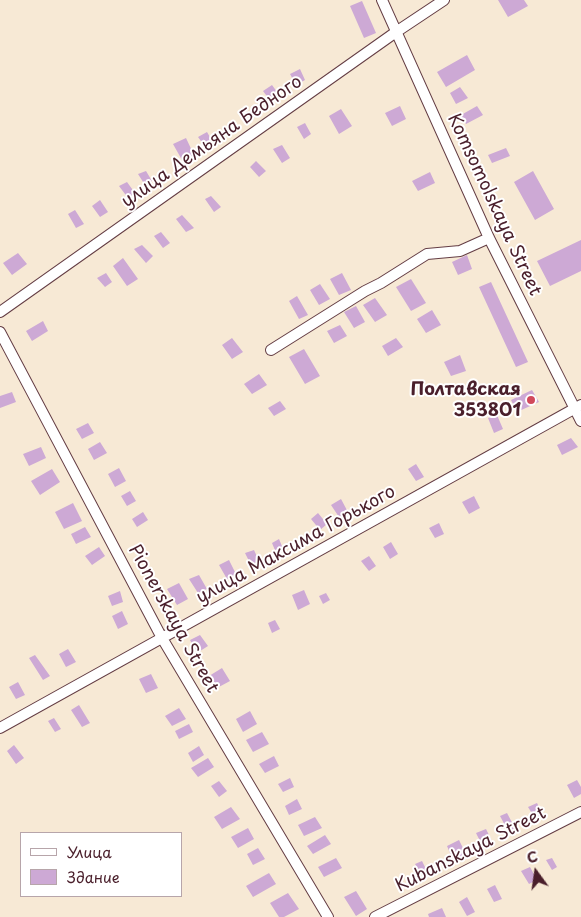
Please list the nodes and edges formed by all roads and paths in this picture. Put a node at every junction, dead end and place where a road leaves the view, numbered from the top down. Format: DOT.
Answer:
graph roads {
  1 [pos="382,0"];
  2 [pos="444,0"];
  3 [pos="396,32"];
  4 [pos="489,238"];
  5 [pos="0,312"];
  6 [pos="0,332"];
  7 [pos="271,350"];
  8 [pos="578,407"];
  9 [pos="581,420"];
  10 [pos="162,638"];
  11 [pos="0,728"];
  12 [pos="581,812"];
  13 [pos="328,917"];
  14 [pos="375,917"];
  1 -- 3 [label="street, Komsomolskaya Street"];
  2 -- 3 [label="street, улица Демьяна Бедного"];
  3 -- 4 [label="street, Komsomolskaya Street"];
  3 -- 5 [label="street, улица Демьяна Бедного"];
  4 -- 7 [label="street"];
  4 -- 8 [label="street, Komsomolskaya Street"];
  6 -- 10 [label="street, Pionerskaya Street"];
  8 -- 9 [label="street, Komsomolskaya Street"];
  8 -- 10 [label="street, улица Максима Горького"];
  10 -- 11 [label="street, улица Максима Горького"];
  10 -- 13 [label="street, Pionerskaya Street"];
  12 -- 14 [label="street, Kubanskaya Street"];
}
